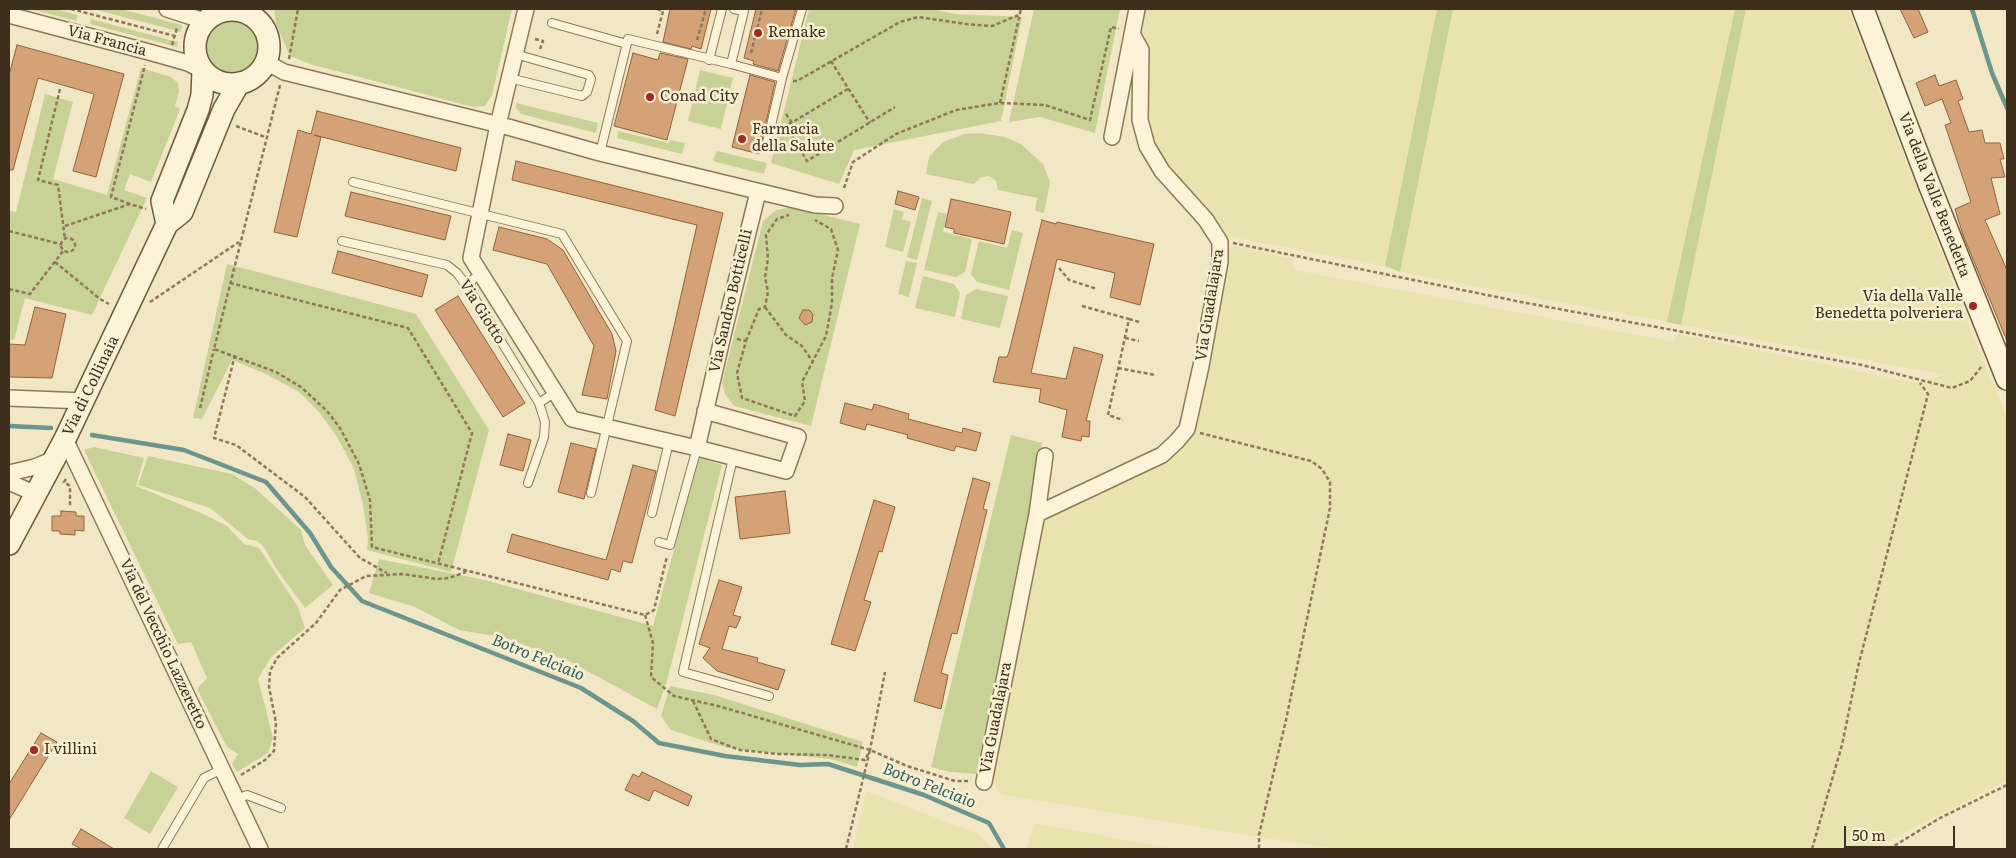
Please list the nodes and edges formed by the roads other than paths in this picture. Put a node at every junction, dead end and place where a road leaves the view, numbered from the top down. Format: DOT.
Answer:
graph roads {
  1 [pos="166,9"];
  2 [pos="526,9"];
  3 [pos="722,9"];
  4 [pos="734,9"];
  5 [pos="802,9"];
  6 [pos="1137,9"];
  7 [pos="1863,9"];
  8 [pos="213,14"];
  9 [pos="257,16"];
  10 [pos="9,17"];
  11 [pos="552,23"];
  12 [pos="1132,34"];
  13 [pos="626,44"];
  14 [pos="515,54"];
  15 [pos="709,60"];
  16 [pos="731,64"];
  17 [pos="275,67"];
  18 [pos="203,71"];
  19 [pos="509,78"];
  20 [pos="782,78"];
  21 [pos="239,83"];
  22 [pos="498,125"];
  23 [pos="1112,138"];
  24 [pos="766,147"];
  25 [pos="600,153"];
  26 [pos="353,182"];
  27 [pos="758,192"];
  28 [pos="835,206"];
  29 [pos="481,214"];
  30 [pos="167,224"];
  31 [pos="342,241"];
  32 [pos="481,274"];
  33 [pos="469,289"];
  34 [pos="2007,380"];
  35 [pos="554,393"];
  36 [pos="9,398"];
  37 [pos="84,401"];
  38 [pos="539,403"];
  39 [pos="705,410"];
  40 [pos="608,428"];
  41 [pos="65,439"];
  42 [pos="669,442"];
  43 [pos="697,448"];
  44 [pos="1046,456"];
  45 [pos="733,458"];
  46 [pos="61,467"];
  47 [pos="9,474"];
  48 [pos="9,482"];
  49 [pos="528,483"];
  50 [pos="591,493"];
  51 [pos="36,494"];
  52 [pos="652,513"];
  53 [pos="1037,514"];
  54 [pos="659,542"];
  55 [pos="9,544"];
  56 [pos="670,544"];
  57 [pos="668,554"];
  58 [pos="768,696"];
  59 [pos="226,776"];
  60 [pos="984,782"];
  61 [pos="237,799"];
  62 [pos="282,808"];
  63 [pos="162,849"];
  64 [pos="260,849"];
  1 -- 8 [label="street"];
  2 -- 14 [label="street, Via Giotto"];
  3 -- 15 [label="lane"];
  4 -- 16 [label="lane"];
  5 -- 20 [label="lane"];
  6 -- 12 [label="street"];
  7 -- 34 [label="street, Via della Valle Benedetta"];
  8 -- 9 [label="street"];
  8 -- 18 [label="street"];
  9 -- 17 [label="street"];
  10 -- 18 [label="street, Via Francia"];
  11 -- 13 [label="lane"];
  12 -- 23 [label="street"];
  12 -- 53 [label="street, Via Guadalajara"];
  13 -- 15 [label="lane"];
  13 -- 25 [label="lane"];
  14 -- 19 [label="street, Via Giotto"];
  14 -- 19 [label="lane"];
  15 -- 16 [label="lane"];
  16 -- 20 [label="lane"];
  17 -- 21 [label="street"];
  17 -- 22 [label="street"];
  18 -- 21 [label="street"];
  18 -- 30 [label="street"];
  19 -- 22 [label="street, Via Giotto"];
  20 -- 24 [label="lane"];
  21 -- 30 [label="street, Via di Collinaia"];
  22 -- 25 [label="street"];
  22 -- 29 [label="street, Via Giotto"];
  25 -- 27 [label="street"];
  26 -- 29 [label="lane"];
  27 -- 28 [label="street"];
  27 -- 39 [label="street, Via Sandro Botticelli"];
  29 -- 32 [label="street, Via Giotto"];
  29 -- 40 [label="lane"];
  30 -- 37 [label="street, Via di Collinaia"];
  31 -- 33 [label="lane, Via Giotto"];
  32 -- 33 [label="lane"];
  32 -- 35 [label="street, Via Giotto"];
  33 -- 38 [label="lane, Via Giotto"];
  35 -- 38 [label="lane"];
  35 -- 40 [label="street, Via Giotto"];
  36 -- 37 [label="street"];
  37 -- 41 [label="street, Via di Collinaia"];
  38 -- 49 [label="lane, Via Giotto"];
  39 -- 43 [label="street, Via Sandro Botticelli"];
  39 -- 45 [label="street"];
  40 -- 42 [label="street, Via Giotto"];
  40 -- 50 [label="lane"];
  41 -- 46 [label="street, Via di Collinaia"];
  41 -- 59 [label="street, Via del Vecchio Lazzeretto"];
  42 -- 43 [label="street, Via Giotto"];
  42 -- 52 [label="lane"];
  43 -- 45 [label="street"];
  43 -- 56 [label="lane"];
  44 -- 53 [label="street, Via Guadalajara"];
  45 -- 58 [label="lane"];
  46 -- 47 [label="street"];
  46 -- 51 [label="street, Via di Collinaia"];
  48 -- 51 [label="street"];
  51 -- 55 [label="street, Via di Collinaia"];
  53 -- 60 [label="street, Via Guadalajara"];
  54 -- 56 [label="lane"];
  56 -- 57 [label="lane"];
  59 -- 61 [label="street, Via del Vecchio Lazzeretto"];
  59 -- 63 [label="lane"];
  61 -- 62 [label="lane"];
  61 -- 64 [label="street, Via del Vecchio Lazzeretto"];
}
